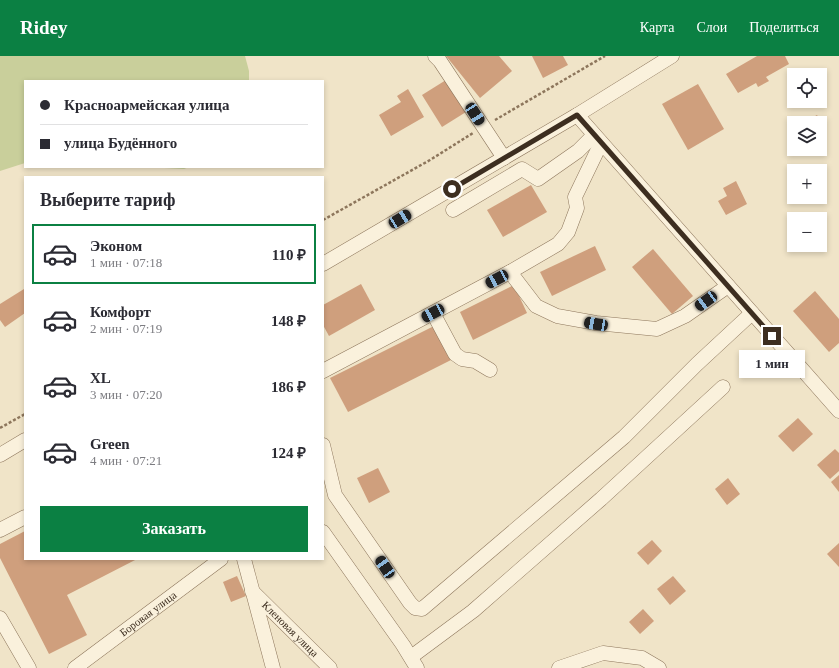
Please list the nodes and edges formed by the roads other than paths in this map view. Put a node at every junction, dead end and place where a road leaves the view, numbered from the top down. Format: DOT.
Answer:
graph roads {
  1 [pos="435,56"];
  2 [pos="672,56"];
  3 [pos="577,115"];
  4 [pos="598,139"];
  5 [pos="504,158"];
  6 [pos="453,210"];
  7 [pos="324,263"];
  8 [pos="510,272"];
  9 [pos="728,286"];
  10 [pos="433,313"];
  11 [pos="752,313"];
  12 [pos="324,370"];
  13 [pos="490,370"];
  14 [pos="723,387"];
  15 [pos="837,405"];
  16 [pos="24,441"];
  17 [pos="324,450"];
  18 [pos="0,455"];
  19 [pos="24,518"];
  20 [pos="0,530"];
  21 [pos="324,533"];
  22 [pos="220,560"];
  23 [pos="244,560"];
  24 [pos="251,590"];
  25 [pos="0,618"];
  26 [pos="414,663"];
  27 [pos="29,668"];
  28 [pos="75,668"];
  29 [pos="272,668"];
  30 [pos="330,668"];
  31 [pos="559,668"];
  32 [pos="659,668"];
  1 -- 5 [label="street"];
  2 -- 3 [label="street"];
  3 -- 4 [label="street"];
  3 -- 5 [label="street"];
  4 -- 6 [label="street"];
  4 -- 8 [label="street"];
  4 -- 9 [label="street"];
  5 -- 7 [label="street"];
  8 -- 9 [label="street"];
  8 -- 10 [label="street"];
  9 -- 11 [label="street"];
  10 -- 12 [label="street"];
  10 -- 13 [label="street"];
  11 -- 15 [label="street"];
  11 -- 17 [label="street"];
  14 -- 26 [label="street"];
  16 -- 18 [label="street"];
  19 -- 20 [label="street"];
  21 -- 26 [label="street"];
  22 -- 28 [label="street, Боровая улица"];
  23 -- 24 [label="street"];
  24 -- 29 [label="street"];
  24 -- 30 [label="street, Кленовая улица"];
  25 -- 27 [label="street"];
  31 -- 32 [label="street"];
}
